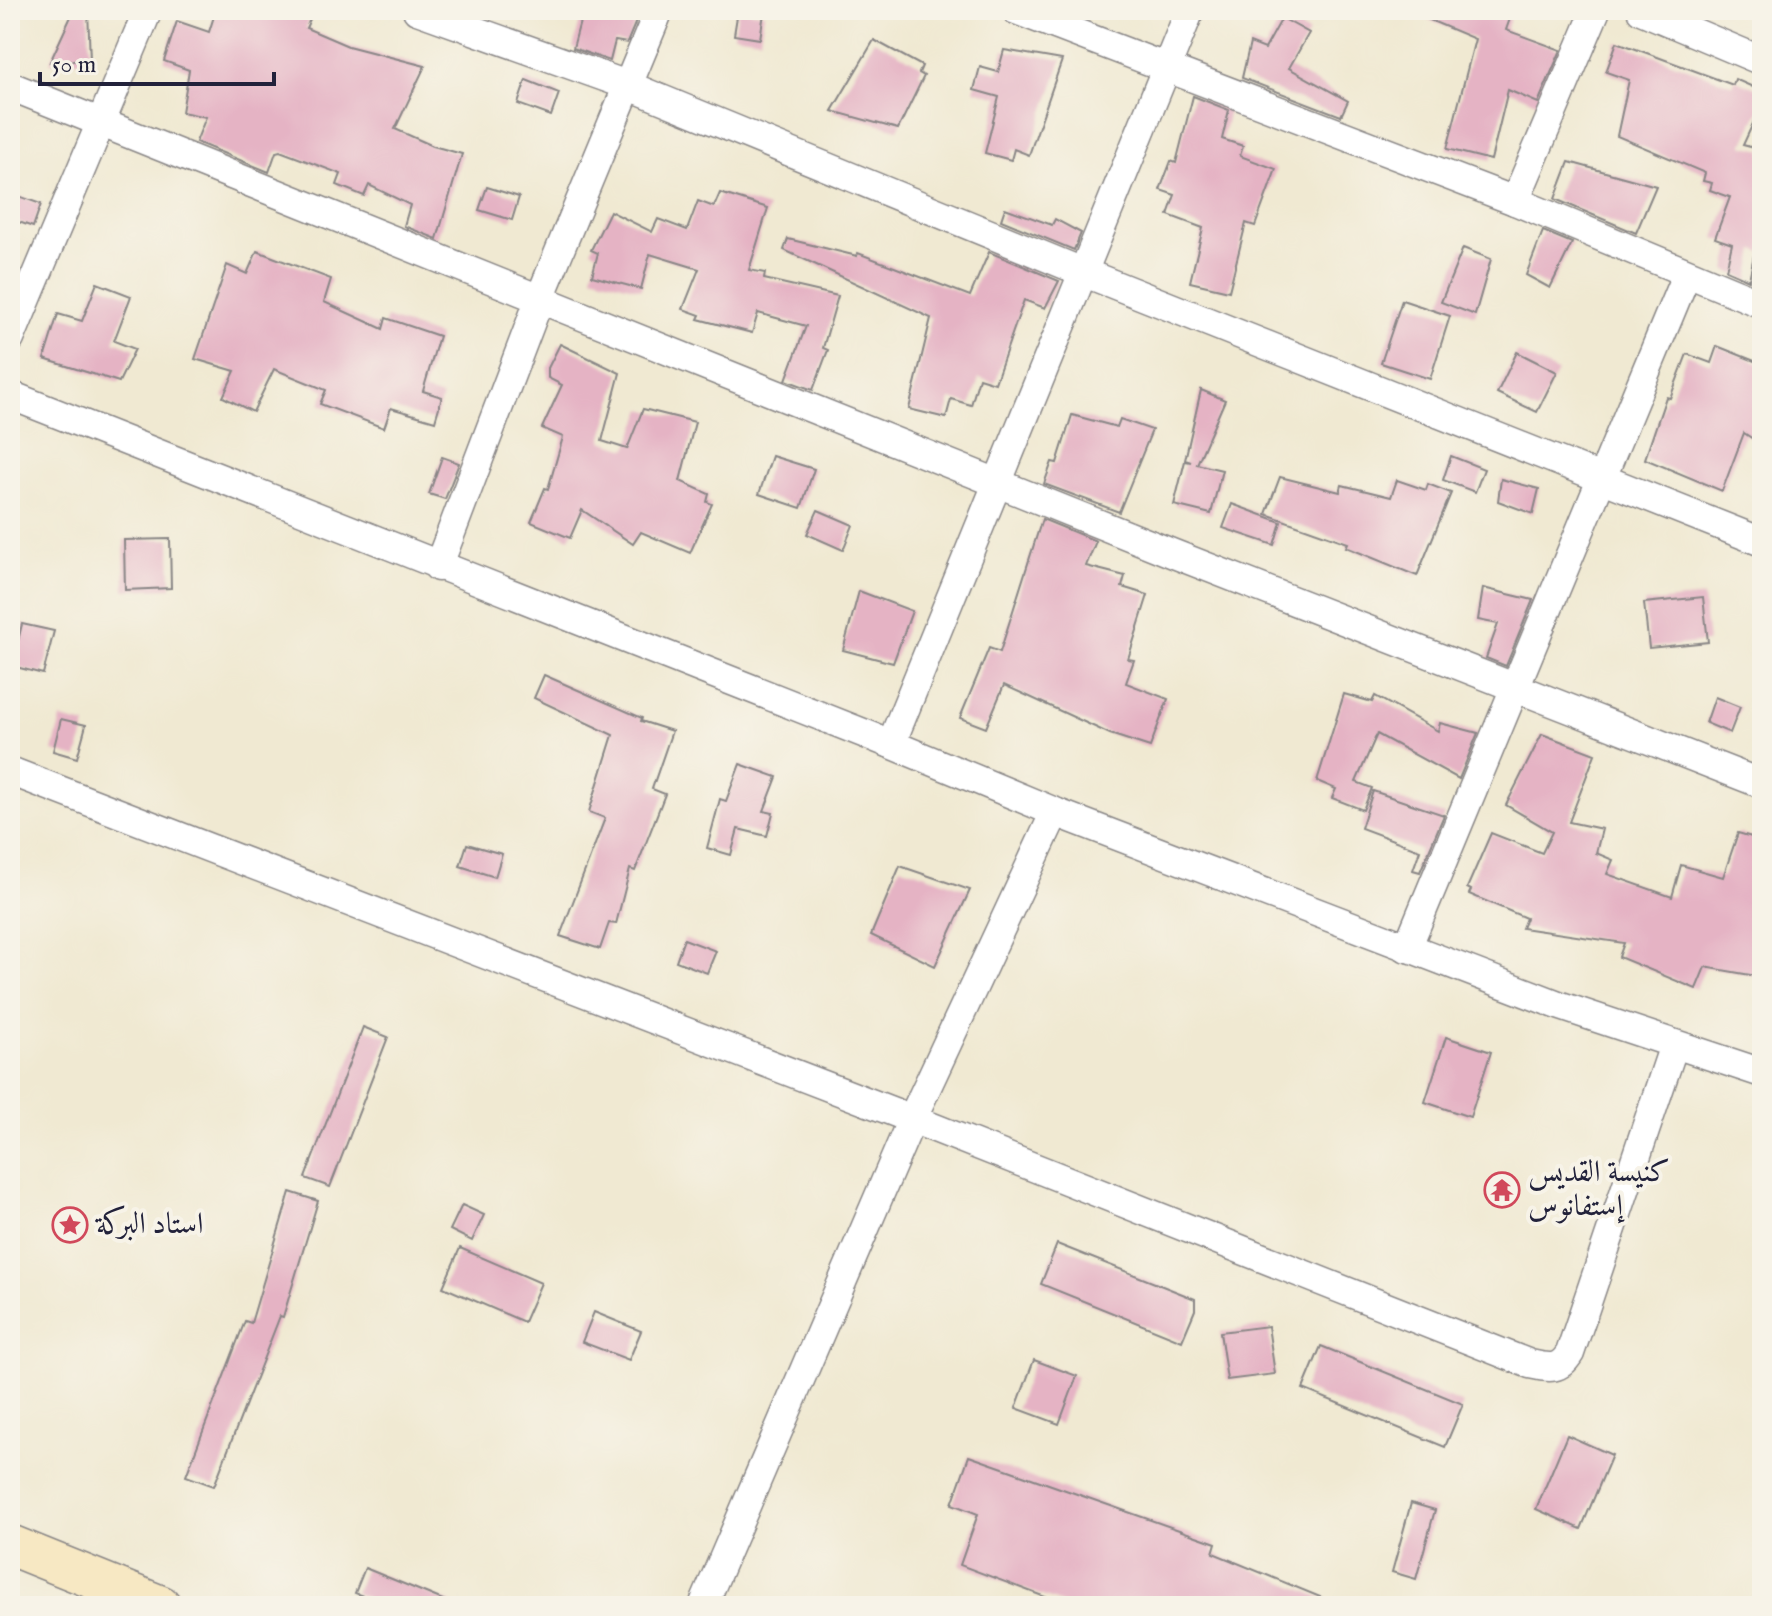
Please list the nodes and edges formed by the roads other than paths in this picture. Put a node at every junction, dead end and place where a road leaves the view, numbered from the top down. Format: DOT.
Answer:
graph roads {
  1 [pos="148,10"];
  2 [pos="417,10"];
  3 [pos="659,10"];
  4 [pos="1016,10"];
  5 [pos="1190,10"];
  6 [pos="1596,10"];
  7 [pos="1641,10"];
  8 [pos="1762,61"];
  9 [pos="1165,70"];
  10 [pos="627,85"];
  11 [pos="10,86"];
  12 [pos="102,123"];
  13 [pos="1515,201"];
  14 [pos="1085,273"];
  15 [pos="1686,275"];
  16 [pos="540,298"];
  17 [pos="1762,304"];
  18 [pos="10,339"];
  19 [pos="10,395"];
  20 [pos="1602,476"];
  21 [pos="997,483"];
  22 [pos="1762,542"];
  23 [pos="438,567"];
  24 [pos="1516,686"];
  25 [pos="891,744"];
  26 [pos="10,771"];
  27 [pos="1762,784"];
  28 [pos="1055,812"];
  29 [pos="1407,948"];
  30 [pos="1674,1045"];
  31 [pos="1762,1073"];
  32 [pos="912,1119"];
  33 [pos="10,1545"];
  34 [pos="143,1603"];
  35 [pos="703,1606"];
  1 -- 12 [label="street"];
  2 -- 10 [label="street"];
  3 -- 10 [label="street"];
  4 -- 9 [label="street"];
  5 -- 9 [label="street"];
  6 -- 13 [label="street"];
  7 -- 8 [label="street"];
  9 -- 13 [label="street"];
  9 -- 14 [label="street"];
  10 -- 14 [label="street"];
  10 -- 16 [label="street"];
  11 -- 12 [label="street"];
  12 -- 16 [label="street"];
  12 -- 18 [label="street"];
  13 -- 15 [label="street"];
  14 -- 20 [label="street"];
  14 -- 21 [label="street"];
  15 -- 17 [label="street"];
  15 -- 20 [label="street"];
  16 -- 21 [label="street"];
  16 -- 23 [label="street"];
  19 -- 23 [label="street"];
  20 -- 22 [label="street"];
  20 -- 24 [label="street"];
  21 -- 24 [label="street"];
  21 -- 25 [label="street"];
  23 -- 25 [label="street"];
  24 -- 27 [label="street"];
  24 -- 29 [label="street"];
  25 -- 28 [label="street"];
  26 -- 32 [label="street"];
  28 -- 29 [label="street"];
  28 -- 32 [label="street"];
  29 -- 30 [label="street"];
  30 -- 31 [label="street"];
  30 -- 32 [label="street"];
  32 -- 35 [label="street"];
  33 -- 34 [label="street"];
}
